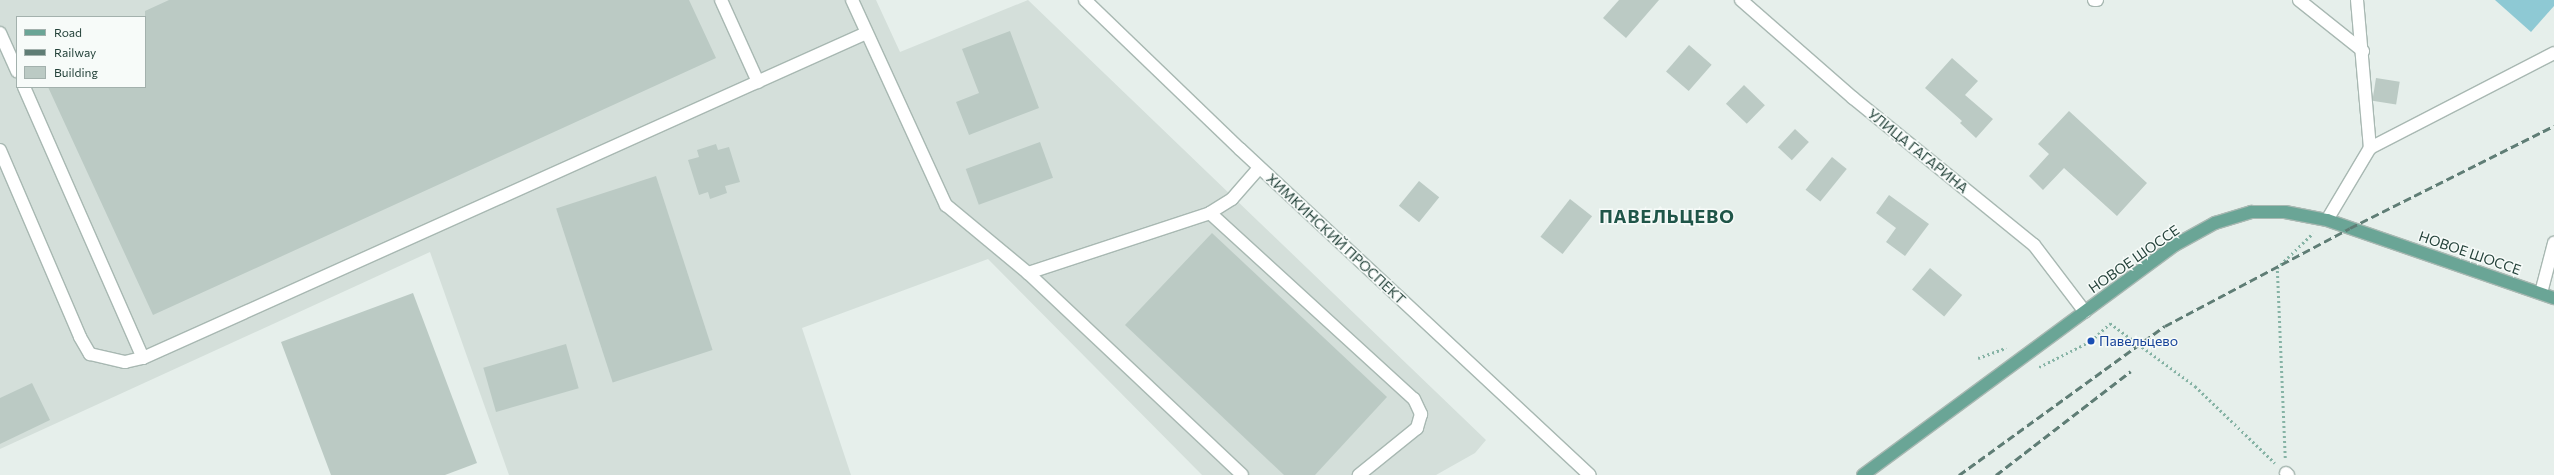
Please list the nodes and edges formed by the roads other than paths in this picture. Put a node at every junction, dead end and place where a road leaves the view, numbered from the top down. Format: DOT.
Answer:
graph roads {
  1 [pos="721,0"];
  2 [pos="852,0"];
  3 [pos="1085,0"];
  4 [pos="1741,0"];
  5 [pos="2094,0"];
  6 [pos="2097,0"];
  7 [pos="2299,0"];
  8 [pos="2357,0"];
  9 [pos="866,32"];
  10 [pos="0,33"];
  11 [pos="2363,51"];
  12 [pos="2554,53"];
  13 [pos="16,69"];
  14 [pos="758,82"];
  15 [pos="24,88"];
  16 [pos="2370,148"];
  17 [pos="0,150"];
  18 [pos="1259,168"];
  19 [pos="1210,213"];
  20 [pos="2327,220"];
  21 [pos="2554,243"];
  22 [pos="1028,273"];
  23 [pos="2541,293"];
  24 [pos="2554,298"];
  25 [pos="2085,312"];
  26 [pos="143,358"];
  27 [pos="1242,475"];
  28 [pos="1359,475"];
  29 [pos="1589,475"];
  30 [pos="1863,475"];
  1 -- 14 [label="street"];
  2 -- 9 [label="street"];
  3 -- 18 [label="street, ХИМКИНСКИЙ ПРОСПЕКТ"];
  4 -- 25 [label="street, УЛИЦА ГАГАРИНА"];
  5 -- 6 [label="street"];
  7 -- 11 [label="street"];
  8 -- 11 [label="street"];
  9 -- 14 [label="street"];
  9 -- 22 [label="street"];
  10 -- 13 [label="street"];
  11 -- 16 [label="street"];
  12 -- 16 [label="street"];
  14 -- 26 [label="street"];
  15 -- 26 [label="street"];
  16 -- 20 [label="street"];
  17 -- 26 [label="street"];
  18 -- 19 [label="street"];
  18 -- 29 [label="street, ХИМКИНСКИЙ ПРОСПЕКТ"];
  19 -- 22 [label="street"];
  19 -- 28 [label="street"];
  20 -- 23 [label="main road, НОВОЕ ШОССЕ"];
  20 -- 25 [label="main road, НОВОЕ ШОССЕ"];
  21 -- 23 [label="street"];
  22 -- 27 [label="street"];
  23 -- 24 [label="main road, НОВОЕ ШОССЕ"];
  25 -- 30 [label="main road, НОВОЕ ШОССЕ"];
}
